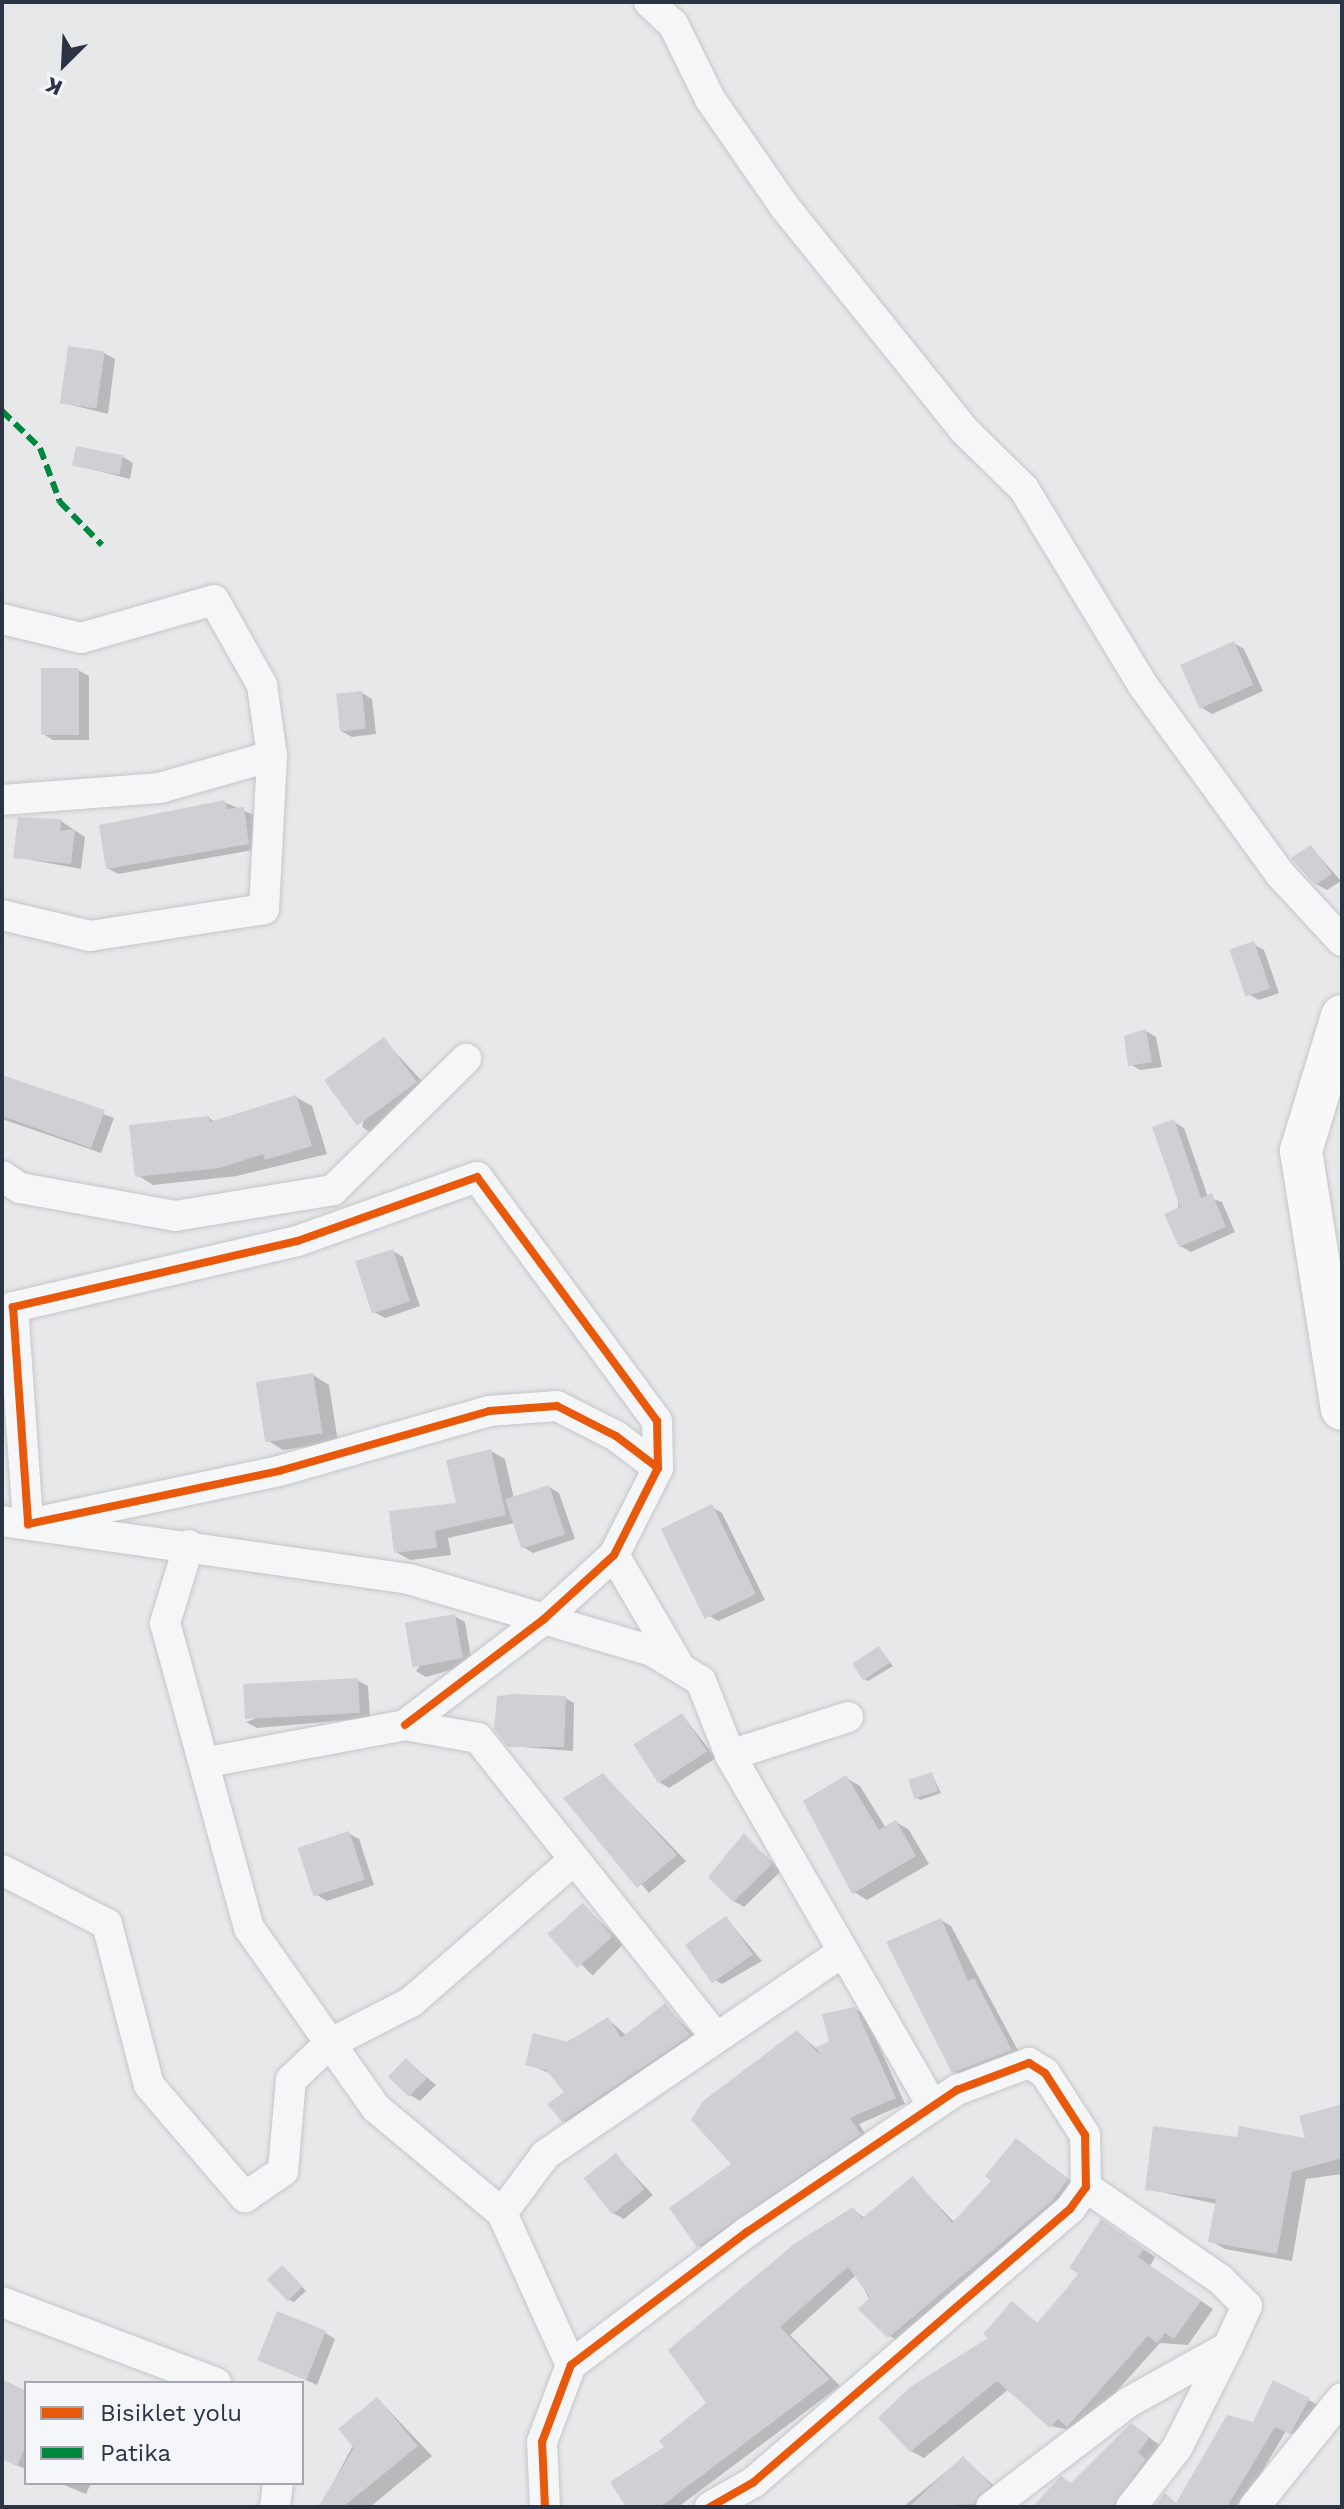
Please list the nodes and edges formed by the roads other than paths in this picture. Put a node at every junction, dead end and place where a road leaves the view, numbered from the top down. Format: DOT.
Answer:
graph roads {
  1 [pos="649,2"];
  2 [pos="2,619"];
  3 [pos="272,756"];
  4 [pos="2,800"];
  5 [pos="2,915"];
  6 [pos="1342,941"];
  7 [pos="1342,1016"];
  8 [pos="466,1059"];
  9 [pos="2,1176"];
  10 [pos="1342,1409"];
  11 [pos="658,1468"];
  12 [pos="15,1523"];
  13 [pos="189,1545"];
  14 [pos="614,1555"];
  15 [pos="544,1619"];
  16 [pos="681,1670"];
  17 [pos="848,1717"];
  18 [pos="405,1725"];
  19 [pos="730,1755"];
  20 [pos="208,1762"];
  21 [pos="574,1860"];
  22 [pos="2,1870"];
  23 [pos="843,1952"];
  24 [pos="715,2036"];
  25 [pos="329,2044"];
  26 [pos="933,2106"];
  27 [pos="1086,2187"];
  28 [pos="502,2213"];
  29 [pos="2,2302"];
  30 [pos="1228,2347"];
  31 [pos="571,2365"];
  32 [pos="211,2381"];
  33 [pos="1342,2398"];
  34 [pos="278,2485"];
  35 [pos="275,2507"];
  36 [pos="545,2507"];
  37 [pos="710,2507"];
  38 [pos="991,2507"];
  39 [pos="1131,2507"];
  40 [pos="1254,2507"];
  1 -- 6 [label="street"];
  2 -- 3 [label="street"];
  3 -- 4 [label="street"];
  3 -- 5 [label="street"];
  7 -- 10 [label="main road"];
  8 -- 9 [label="street"];
  11 -- 12 [label="street"];
  11 -- 12 [label="street"];
  11 -- 14 [label="street"];
  12 -- 13 [label="street"];
  13 -- 15 [label="street"];
  13 -- 20 [label="street"];
  14 -- 15 [label="street"];
  14 -- 16 [label="street"];
  15 -- 16 [label="street"];
  15 -- 18 [label="street"];
  16 -- 19 [label="street"];
  17 -- 19 [label="street"];
  18 -- 20 [label="street"];
  18 -- 21 [label="street"];
  19 -- 23 [label="street"];
  20 -- 25 [label="street"];
  21 -- 24 [label="street"];
  21 -- 25 [label="street"];
  22 -- 25 [label="street"];
  23 -- 24 [label="street"];
  23 -- 26 [label="street"];
  24 -- 28 [label="street"];
  25 -- 28 [label="street"];
  26 -- 27 [label="street"];
  26 -- 31 [label="street"];
  27 -- 30 [label="street"];
  27 -- 37 [label="street"];
  28 -- 31 [label="street"];
  29 -- 32 [label="street"];
  30 -- 38 [label="street"];
  30 -- 39 [label="street"];
  31 -- 36 [label="street"];
  33 -- 40 [label="street"];
  34 -- 35 [label="street"];
}
